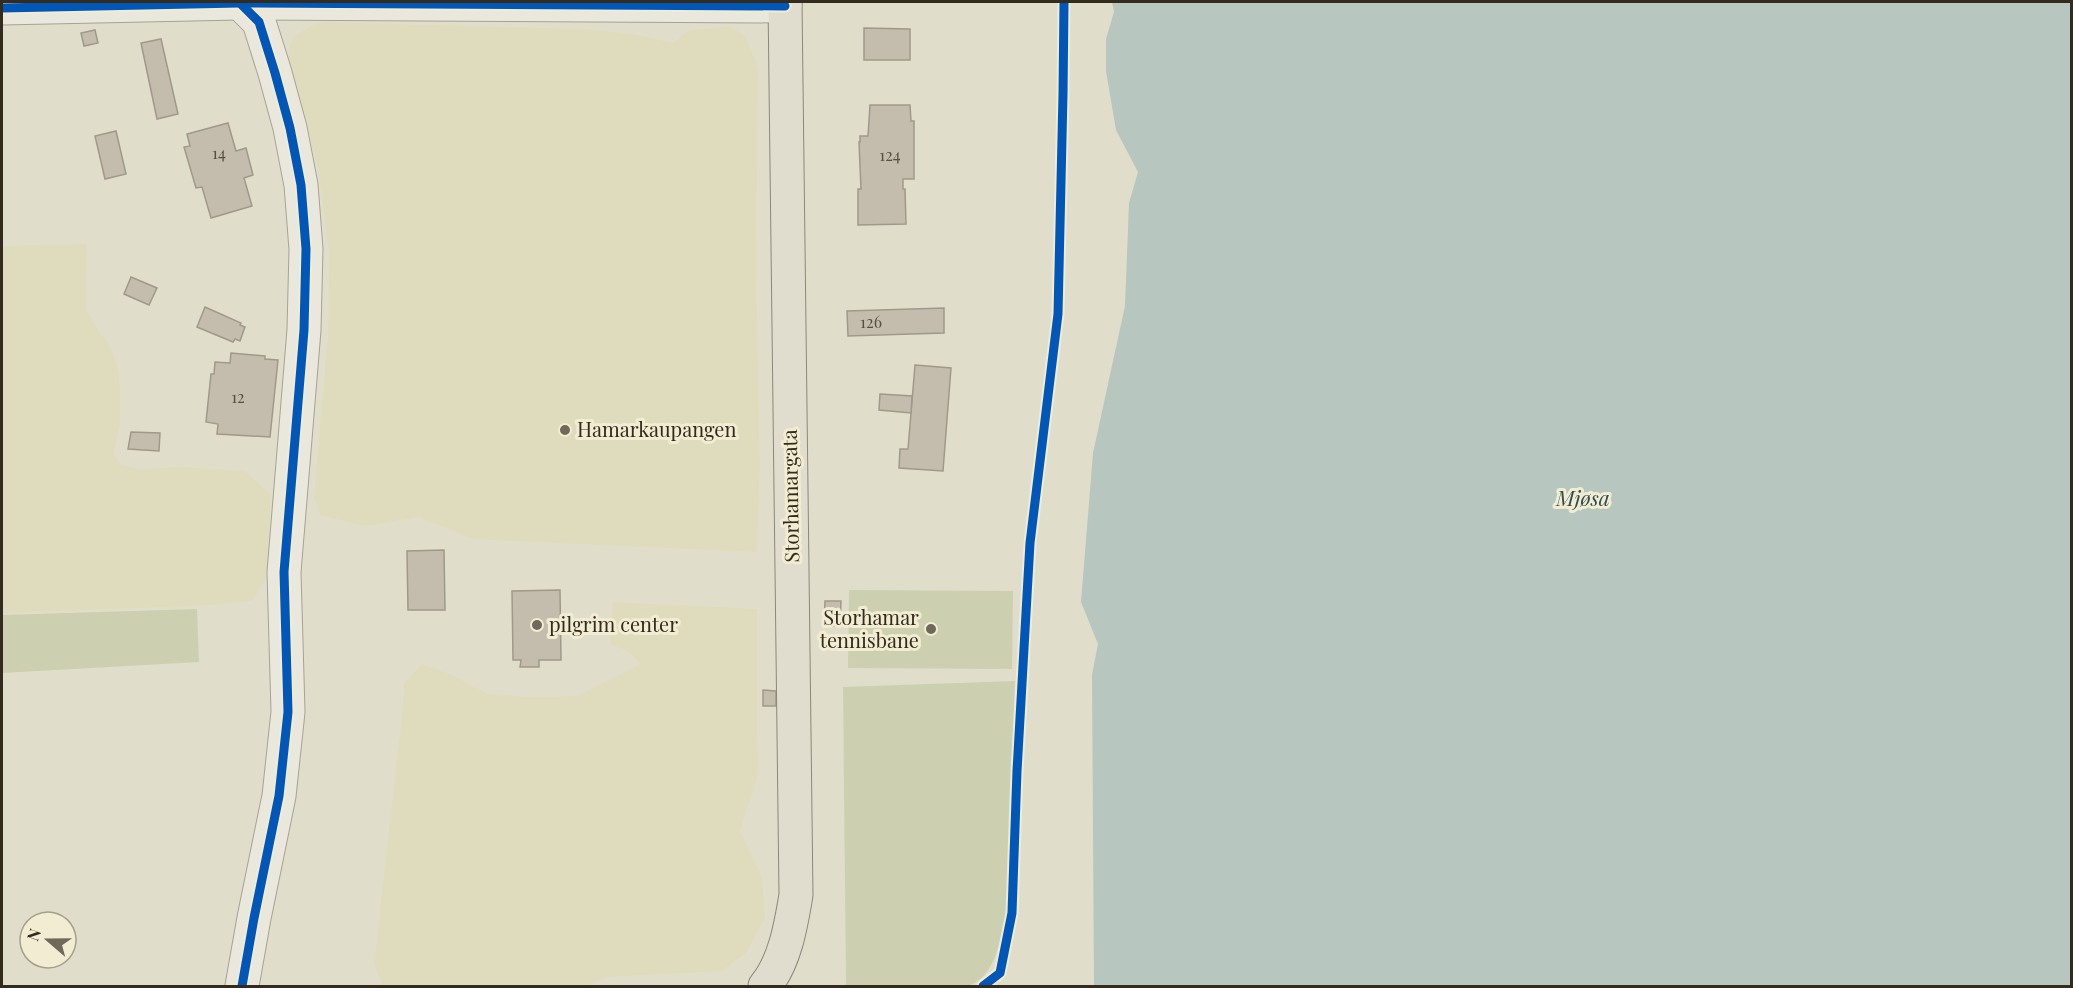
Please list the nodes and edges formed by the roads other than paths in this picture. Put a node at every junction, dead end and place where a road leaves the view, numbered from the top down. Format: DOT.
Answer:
graph roads {
  1 [pos="239,2"];
  2 [pos="785,4"];
  3 [pos="2,8"];
  4 [pos="767,986"];
  5 [pos="243,987"];
  1 -- 2 [label="street"];
  1 -- 3 [label="street"];
  1 -- 5 [label="street"];
  2 -- 4 [label="main road, Storhamargata"];
}
